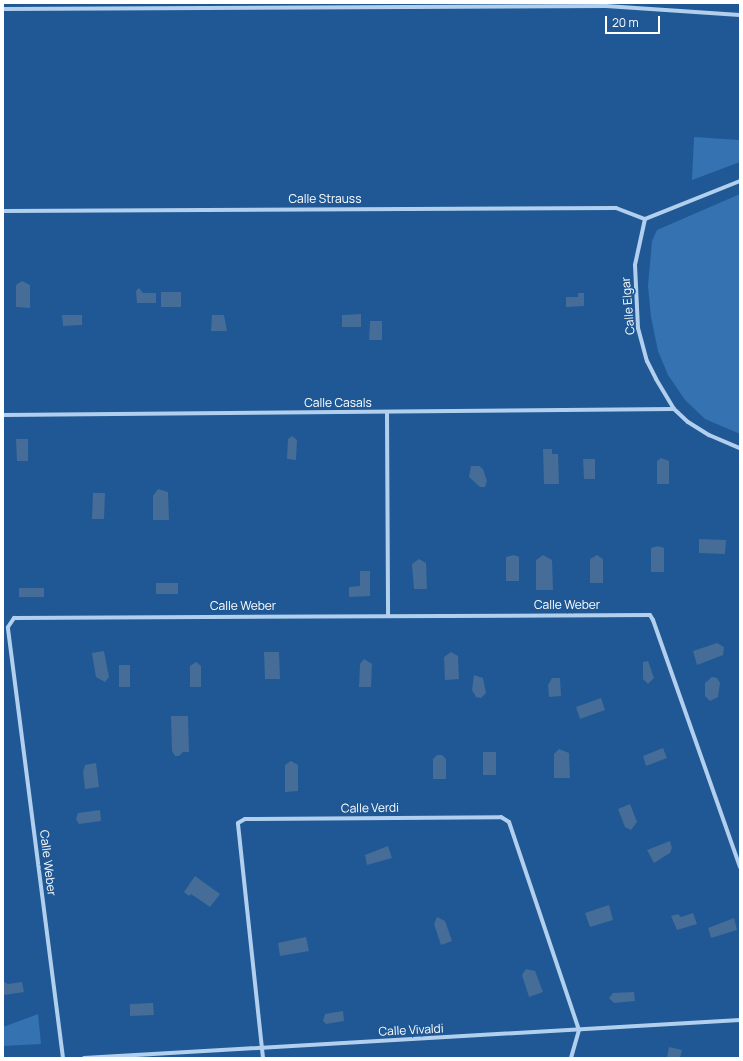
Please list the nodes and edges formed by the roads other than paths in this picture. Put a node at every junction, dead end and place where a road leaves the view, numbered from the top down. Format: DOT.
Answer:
graph roads {
  1 [pos="3,9"];
  2 [pos="740,16"];
  3 [pos="740,180"];
  4 [pos="3,211"];
  5 [pos="645,219"];
  6 [pos="674,409"];
  7 [pos="387,412"];
  8 [pos="3,416"];
  9 [pos="740,448"];
  10 [pos="388,616"];
  11 [pos="740,867"];
  12 [pos="740,1020"];
  13 [pos="579,1030"];
  14 [pos="262,1049"];
  15 [pos="62,1058"];
  16 [pos="84,1058"];
  17 [pos="263,1058"];
  18 [pos="571,1058"];
  1 -- 2 [label="street"];
  3 -- 5 [label="street"];
  4 -- 5 [label="street, Calle Strauss"];
  5 -- 6 [label="street, Calle Elgar"];
  6 -- 7 [label="street, Calle Casals"];
  6 -- 9 [label="street, Calle Elgar"];
  7 -- 8 [label="street, Calle Casals"];
  7 -- 10 [label="street"];
  10 -- 11 [label="street, Calle Weber"];
  10 -- 15 [label="street, Calle Weber"];
  12 -- 13 [label="street, Calle Vivaldi"];
  13 -- 14 [label="street, Calle Vivaldi"];
  13 -- 14 [label="street, Calle Verdi"];
  13 -- 18 [label="street"];
  14 -- 16 [label="street, Calle Vivaldi"];
  14 -- 17 [label="street"];
}
